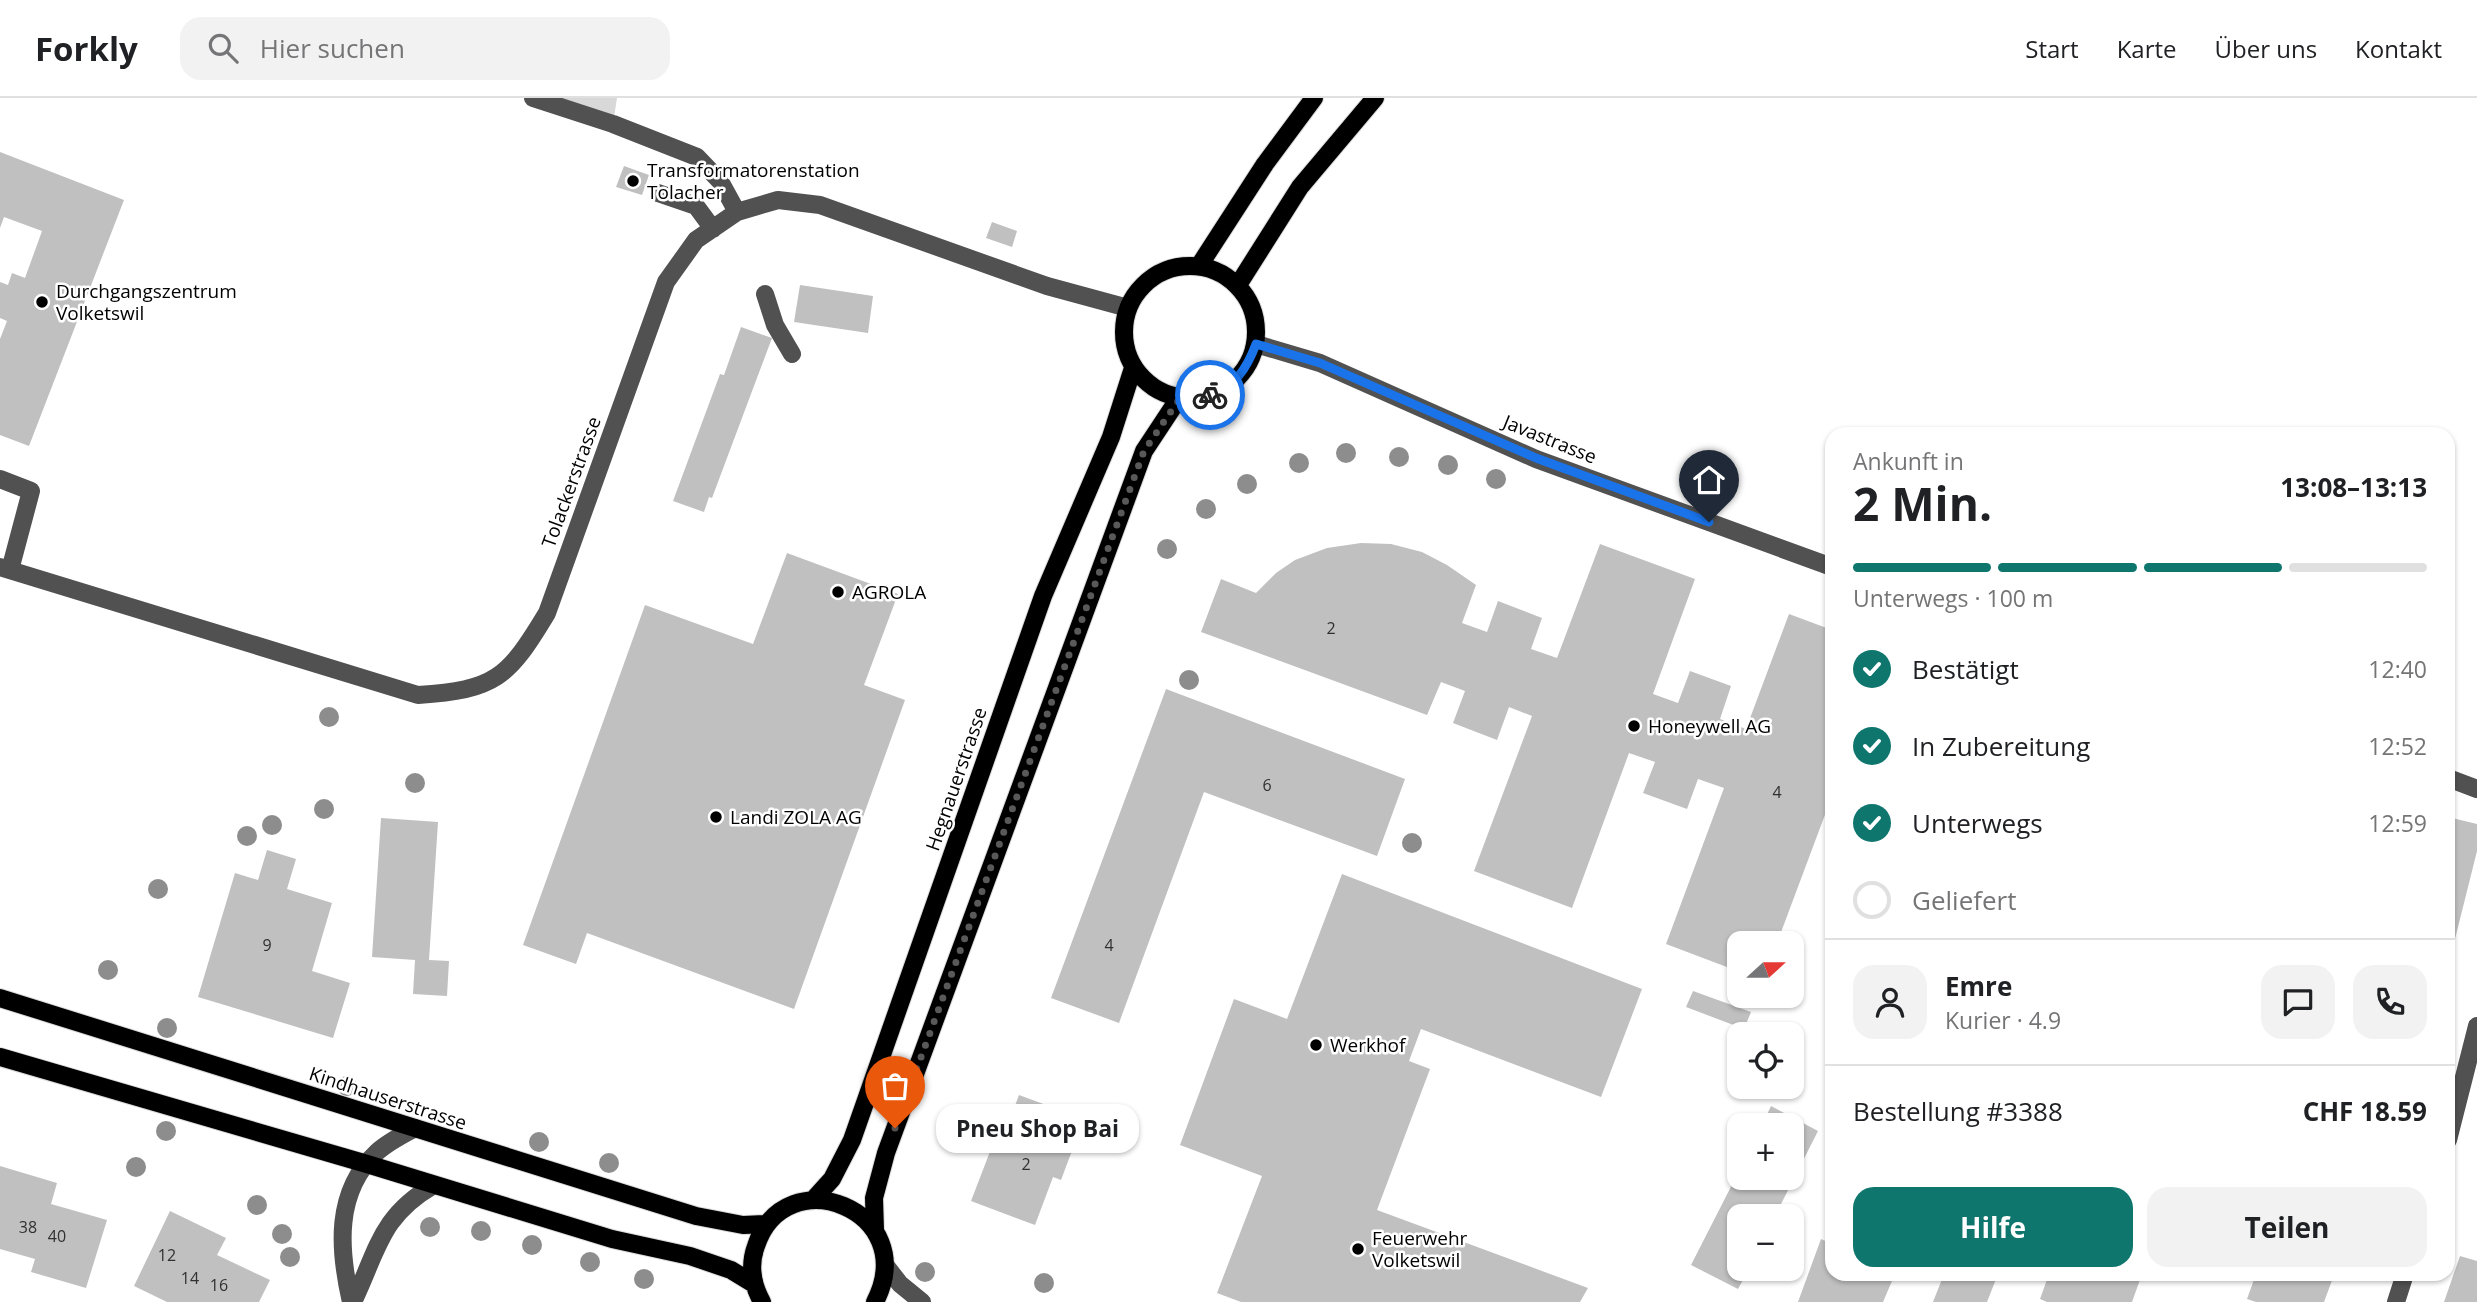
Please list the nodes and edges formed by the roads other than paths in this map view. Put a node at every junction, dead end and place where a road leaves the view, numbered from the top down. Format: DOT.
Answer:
graph roads {
  1 [pos="533,98"];
  2 [pos="1314,98"];
  3 [pos="1375,98"];
  4 [pos="658,193"];
  5 [pos="737,212"];
  6 [pos="713,229"];
  7 [pos="1199,266"];
  8 [pos="1238,285"];
  9 [pos="765,294"];
  10 [pos="1128,308"];
  11 [pos="1256,344"];
  12 [pos="792,354"];
  13 [pos="1133,368"];
  14 [pos="1180,398"];
  15 [pos="0,479"];
  16 [pos="1825,564"];
  17 [pos="5,569"];
  18 [pos="2455,781"];
  19 [pos="2477,789"];
  20 [pos="0,998"];
  21 [pos="2477,1026"];
  22 [pos="0,1057"];
  23 [pos="2455,1112"];
  24 [pos="415,1128"];
  25 [pos="367,1164"];
  26 [pos="434,1185"];
  27 [pos="813,1200"];
  28 [pos="767,1224"];
  29 [pos="875,1230"];
  30 [pos="886,1266"];
  31 [pos="2404,1281"];
  32 [pos="754,1283"];
  33 [pos="2402,1300"];
  34 [pos="352,1302"];
  35 [pos="762,1302"];
  36 [pos="875,1302"];
  37 [pos="922,1302"];
  1 -- 5 [label="street"];
  2 -- 7 [label="main road"];
  3 -- 8 [label="main road"];
  4 -- 6 [label="street"];
  5 -- 6 [label="street, Tolackerstrasse"];
  5 -- 10 [label="street, Tolackerstrasse"];
  6 -- 17 [label="street, Tolackerstrasse"];
  7 -- 8 [label="main road"];
  7 -- 10 [label="main road"];
  8 -- 11 [label="main road"];
  9 -- 12 [label="street"];
  10 -- 13 [label="main road"];
  11 -- 14 [label="main road"];
  11 -- 16 [label="street, Javastrasse"];
  13 -- 14 [label="main road"];
  13 -- 27 [label="main road, Hegnauerstrasse"];
  14 -- 29 [label="main road"];
  15 -- 17 [label="street"];
  18 -- 19 [label="street"];
  20 -- 24 [label="main road, Kindhauserstrasse"];
  21 -- 23 [label="street"];
  22 -- 25 [label="main road"];
  24 -- 25 [label="street"];
  24 -- 28 [label="main road, Kindhauserstrasse"];
  25 -- 26 [label="main road"];
  25 -- 34 [label="street"];
  26 -- 32 [label="main road"];
  26 -- 34 [label="street"];
  27 -- 28 [label="main road"];
  27 -- 29 [label="main road"];
  28 -- 32 [label="main road"];
  29 -- 30 [label="main road"];
  30 -- 36 [label="main road"];
  30 -- 37 [label="street"];
  31 -- 33 [label="street"];
  32 -- 35 [label="main road"];
}
